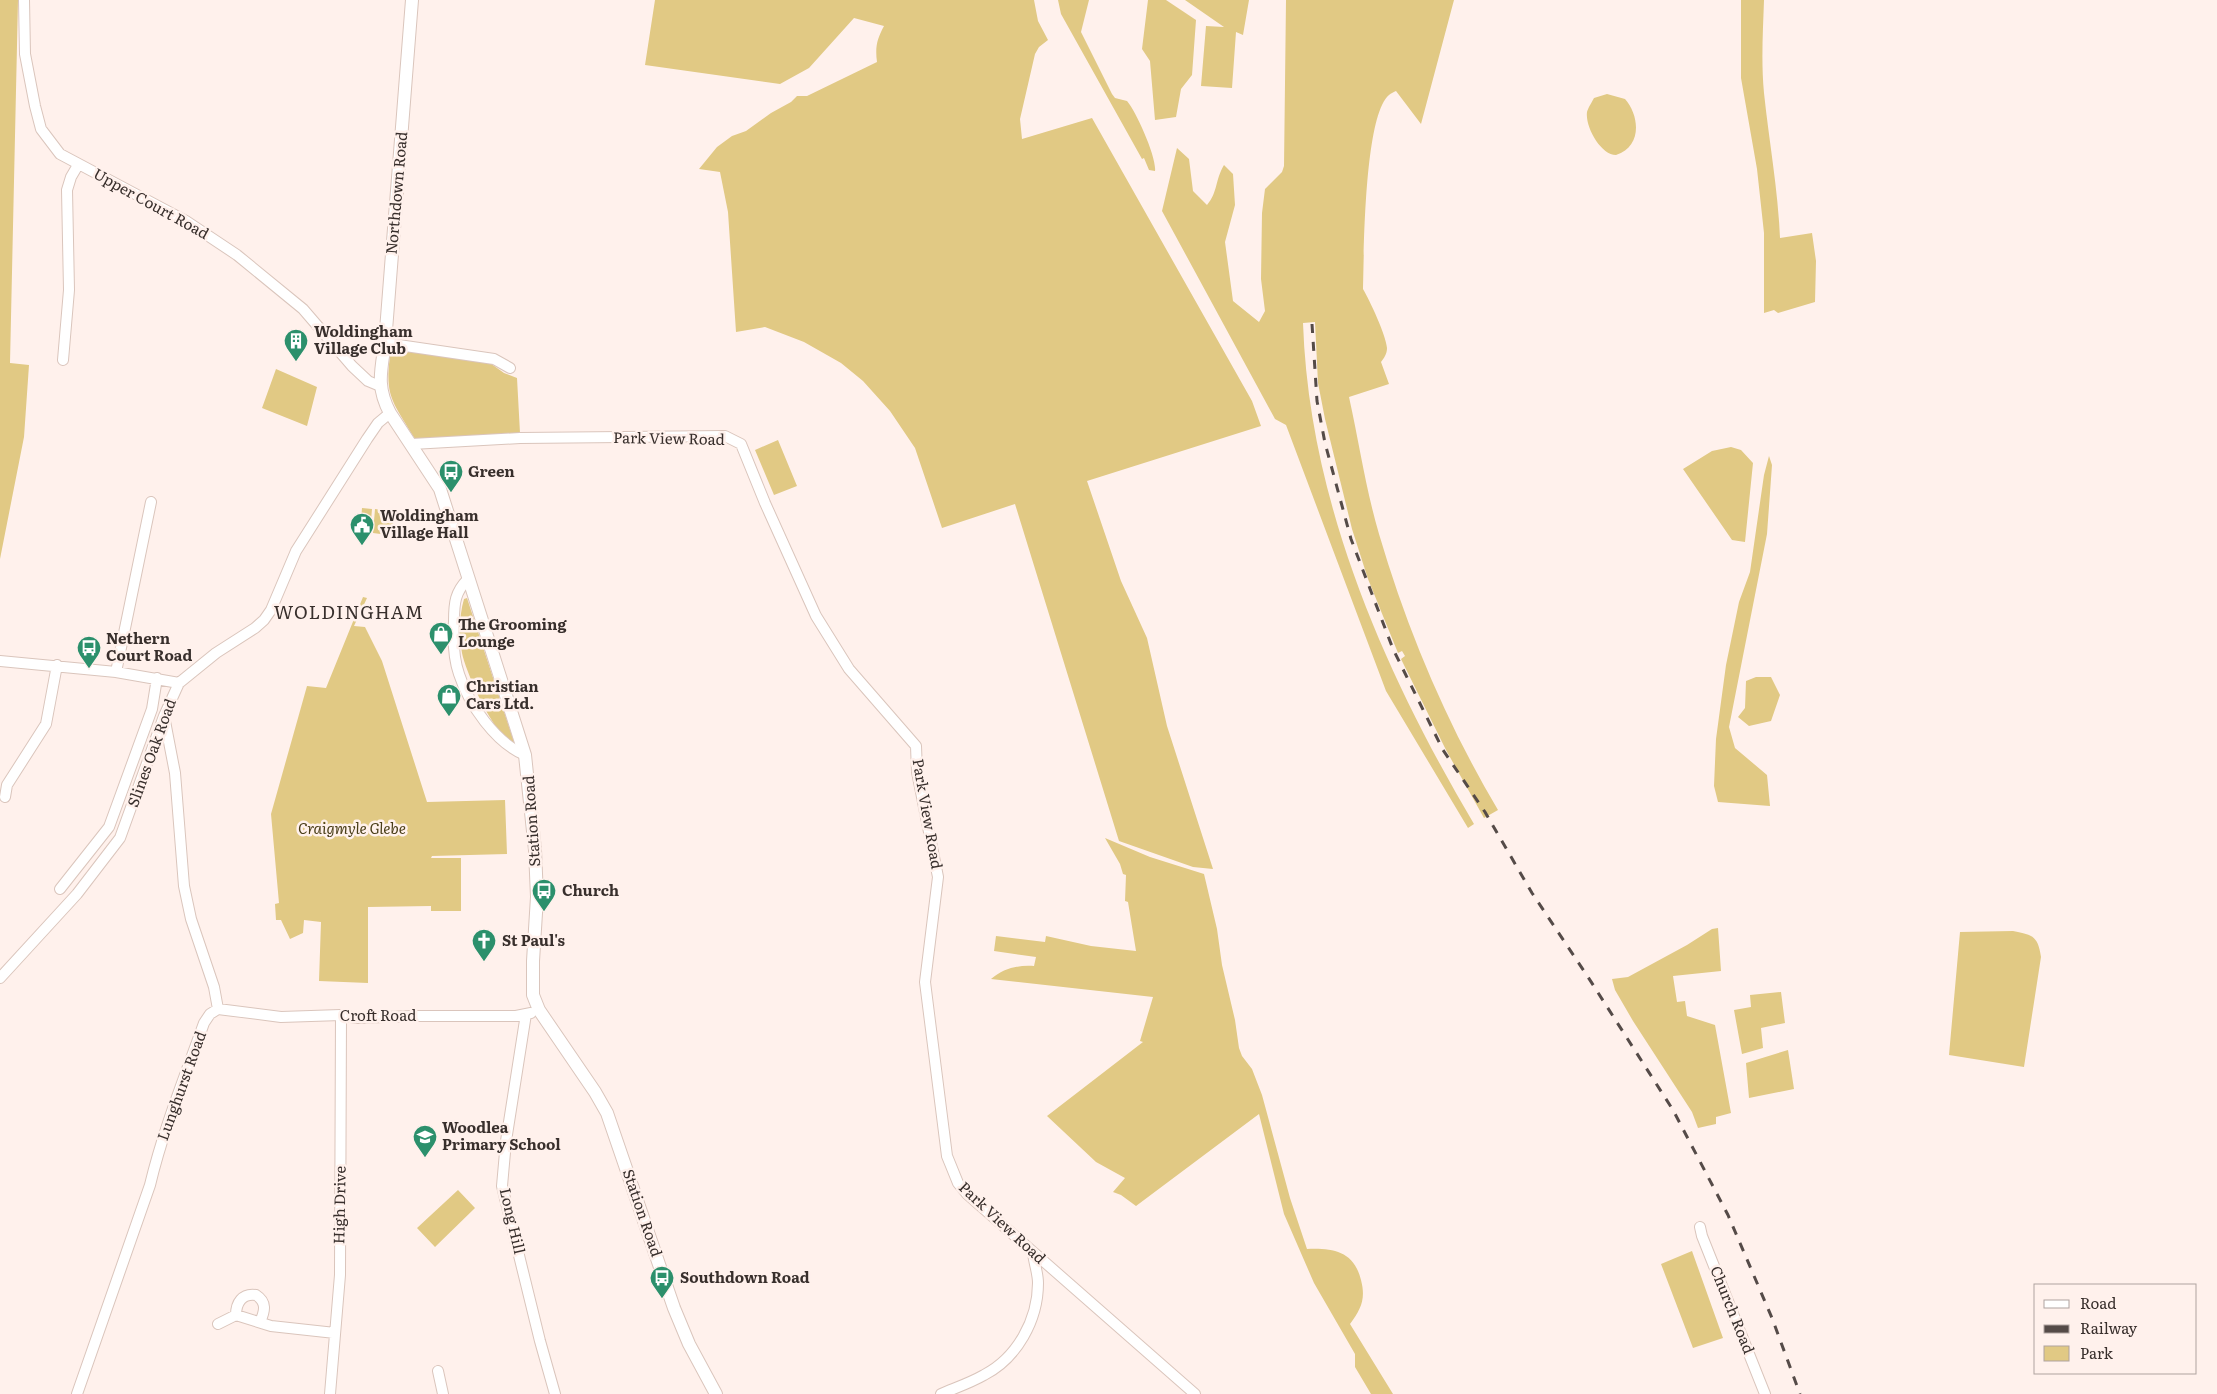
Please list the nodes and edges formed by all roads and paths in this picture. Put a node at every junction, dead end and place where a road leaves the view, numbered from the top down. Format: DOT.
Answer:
graph roads {
  1 [pos="24,0"];
  2 [pos="412,0"];
  3 [pos="78,164"];
  4 [pos="385,343"];
  5 [pos="63,360"];
  6 [pos="510,368"];
  7 [pos="380,386"];
  8 [pos="390,413"];
  9 [pos="412,444"];
  10 [pos="151,502"];
  11 [pos="468,579"];
  12 [pos="0,661"];
  13 [pos="57,665"];
  14 [pos="116,672"];
  15 [pos="156,678"];
  16 [pos="179,683"];
  17 [pos="164,716"];
  18 [pos="525,755"];
  19 [pos="4,797"];
  20 [pos="60,889"];
  21 [pos="0,978"];
  22 [pos="218,1009"];
  23 [pos="539,1010"];
  24 [pos="526,1014"];
  25 [pos="341,1015"];
  26 [pos="1700,1227"];
  27 [pos="1033,1253"];
  28 [pos="236,1315"];
  29 [pos="260,1322"];
  30 [pos="218,1324"];
  31 [pos="335,1333"];
  32 [pos="438,1371"];
  33 [pos="76,1394"];
  34 [pos="330,1394"];
  35 [pos="443,1394"];
  36 [pos="555,1394"];
  37 [pos="716,1394"];
  38 [pos="941,1394"];
  39 [pos="1195,1394"];
  40 [pos="1765,1394"];
  1 -- 3 [label="street, Upper Court Road"];
  2 -- 4 [label="street, Northdown Road"];
  3 -- 5 [label="street"];
  3 -- 7 [label="street, Upper Court Road"];
  4 -- 6 [label="street"];
  4 -- 7 [label="street, Northdown Road"];
  7 -- 8 [label="street, Station Road"];
  8 -- 9 [label="street, Station Road"];
  8 -- 16 [label="street, Slines Oak Road"];
  9 -- 11 [label="street, Station Road"];
  9 -- 27 [label="street, Park View Road"];
  10 -- 14 [label="street"];
  11 -- 18 [label="street, Station Road"];
  11 -- 18 [label="street"];
  12 -- 13 [label="street"];
  13 -- 14 [label="street"];
  13 -- 19 [label="street"];
  14 -- 15 [label="street"];
  15 -- 16 [label="street"];
  15 -- 20 [label="street"];
  16 -- 17 [label="street, Slines Oak Road"];
  17 -- 21 [label="street, Slines Oak Road"];
  17 -- 22 [label="street"];
  18 -- 23 [label="street, Station Road"];
  22 -- 25 [label="street, Croft Road"];
  22 -- 33 [label="street, Lunghurst Road"];
  23 -- 24 [label="street, Croft Road"];
  23 -- 37 [label="street, Station Road"];
  24 -- 25 [label="street, Croft Road"];
  24 -- 36 [label="street, Long Hill"];
  25 -- 31 [label="street, High Drive"];
  26 -- 40 [label="street, Church Road"];
  27 -- 38 [label="street"];
  27 -- 39 [label="street, Park View Road"];
  28 -- 29 [label="street"];
  28 -- 29 [label="street"];
  28 -- 30 [label="street"];
  29 -- 31 [label="street"];
  31 -- 34 [label="street, High Drive"];
  32 -- 35 [label="street"];
}
